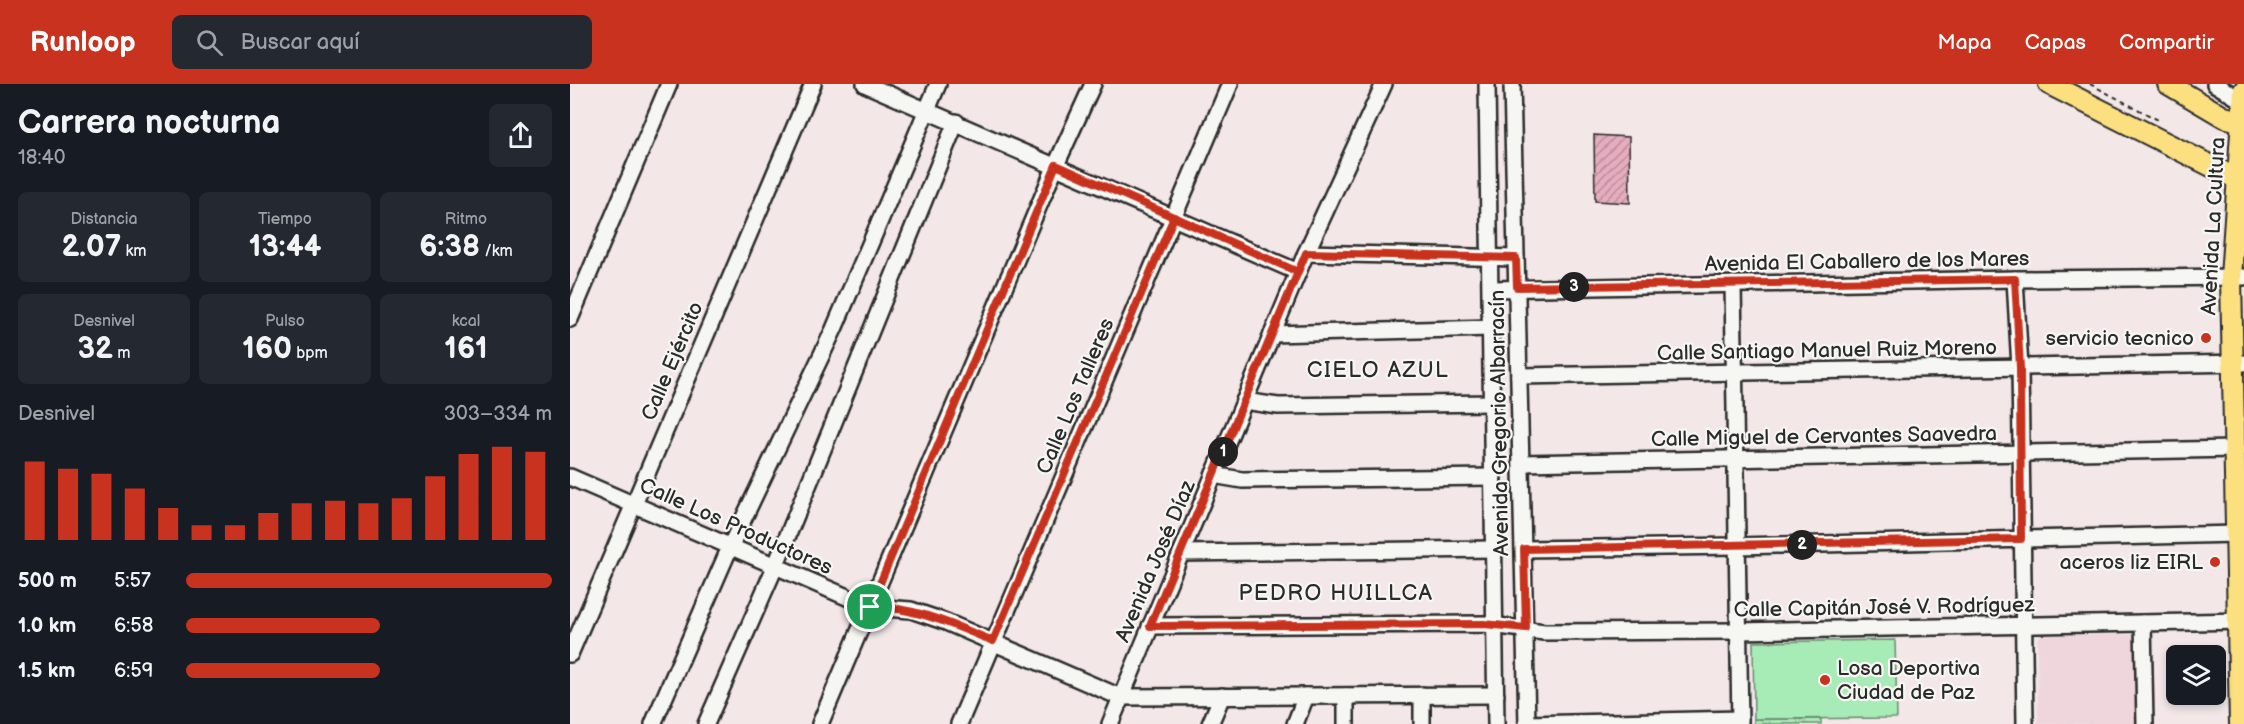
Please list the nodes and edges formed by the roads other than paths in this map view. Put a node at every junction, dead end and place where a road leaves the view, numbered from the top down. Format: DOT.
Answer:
graph roads {
  1 [pos="669,84"];
  2 [pos="813,84"];
  3 [pos="865,84"];
  4 [pos="938,84"];
  5 [pos="1093,84"];
  6 [pos="1230,84"];
  7 [pos="1384,84"];
  8 [pos="1487,84"];
  9 [pos="1512,84"];
  10 [pos="2049,84"];
  11 [pos="2168,84"];
  12 [pos="2215,84"];
  13 [pos="2244,90"];
  14 [pos="2244,102"];
  15 [pos="927,110"];
  16 [pos="956,122"];
  17 [pos="2243,122"];
  18 [pos="1056,165"];
  19 [pos="2237,179"];
  20 [pos="1174,217"];
  21 [pos="1306,253"];
  22 [pos="1490,258"];
  23 [pos="1516,258"];
  24 [pos="1298,272"];
  25 [pos="2238,277"];
  26 [pos="2015,279"];
  27 [pos="1733,284"];
  28 [pos="1517,287"];
  29 [pos="1491,289"];
  30 [pos="570,319"];
  31 [pos="1491,328"];
  32 [pos="1272,334"];
  33 [pos="2239,364"];
  34 [pos="2020,368"];
  35 [pos="1734,373"];
  36 [pos="1519,376"];
  37 [pos="1244,401"];
  38 [pos="1492,403"];
  39 [pos="2235,449"];
  40 [pos="2021,453"];
  41 [pos="1736,459"];
  42 [pos="1521,463"];
  43 [pos="1213,475"];
  44 [pos="570,477"];
  45 [pos="1493,477"];
  46 [pos="634,505"];
  47 [pos="2237,534"];
  48 [pos="2021,539"];
  49 [pos="1737,546"];
  50 [pos="730,547"];
  51 [pos="1494,549"];
  52 [pos="1524,549"];
  53 [pos="1181,553"];
  54 [pos="775,567"];
  55 [pos="870,607"];
  56 [pos="2241,621"];
  57 [pos="2143,623"];
  58 [pos="1495,625"];
  59 [pos="1150,626"];
  60 [pos="2023,626"];
  61 [pos="1526,628"];
  62 [pos="1738,631"];
  63 [pos="993,641"];
  64 [pos="570,654"];
  65 [pos="1422,695"];
  66 [pos="1496,695"];
  67 [pos="1222,696"];
  68 [pos="1306,696"];
  69 [pos="1346,696"];
  70 [pos="1120,697"];
  71 [pos="1740,721"];
  72 [pos="653,724"];
  73 [pos="706,724"];
  74 [pos="820,724"];
  75 [pos="959,724"];
  76 [pos="1110,724"];
  77 [pos="1210,724"];
  78 [pos="1295,724"];
  79 [pos="1346,724"];
  80 [pos="1422,724"];
  81 [pos="1496,724"];
  82 [pos="1527,724"];
  83 [pos="2025,724"];
  84 [pos="2145,724"];
  85 [pos="2240,724"];
  1 -- 30 [label="street"];
  2 -- 46 [label="street, Calle Ejército"];
  3 -- 15 [label="street"];
  4 -- 15 [label="street"];
  5 -- 18 [label="street"];
  6 -- 20 [label="street, Calle Los Talleres"];
  7 -- 21 [label="street, Avenida José Díaz"];
  8 -- 22 [label="street, Avenida Gregorio Albarracín"];
  9 -- 23 [label="street, Avenida Gregorio Albarracín"];
  10 -- 19 [label="main road"];
  11 -- 17 [label="main road"];
  12 -- 14 [label="street"];
  13 -- 14 [label="main road, Avenida La Cultura"];
  14 -- 17 [label="main road, Avenida La Cultura"];
  15 -- 16 [label="street"];
  15 -- 50 [label="street"];
  16 -- 18 [label="street"];
  16 -- 54 [label="street"];
  17 -- 19 [label="main road, Avenida La Cultura"];
  18 -- 20 [label="street"];
  18 -- 55 [label="street"];
  19 -- 25 [label="main road, Avenida La Cultura"];
  20 -- 24 [label="street"];
  20 -- 63 [label="street, Calle Los Talleres"];
  21 -- 22 [label="street"];
  21 -- 24 [label="street, Avenida José Díaz"];
  22 -- 23 [label="street"];
  22 -- 29 [label="street, Avenida Gregorio Albarracín"];
  23 -- 28 [label="street, Avenida Gregorio Albarracín"];
  24 -- 32 [label="street, Avenida José Díaz"];
  25 -- 26 [label="street, Avenida El Caballero de los Mares"];
  25 -- 33 [label="main road, Avenida La Cultura"];
  26 -- 27 [label="street, Avenida El Caballero de los Mares"];
  26 -- 34 [label="street"];
  27 -- 28 [label="street, Avenida El Caballero de los Mares"];
  27 -- 35 [label="street"];
  28 -- 29 [label="street, Avenida El Caballero de los Mares"];
  28 -- 36 [label="street, Avenida Gregorio Albarracín"];
  29 -- 31 [label="street, Avenida Gregorio Albarracín"];
  31 -- 32 [label="street"];
  31 -- 38 [label="street, Avenida Gregorio Albarracín"];
  32 -- 37 [label="street, Avenida José Díaz"];
  33 -- 34 [label="street, Calle Santiago Manuel Ruiz Moreno"];
  33 -- 39 [label="main road, Avenida La Cultura"];
  34 -- 35 [label="street, Calle Santiago Manuel Ruiz Moreno"];
  34 -- 40 [label="street"];
  35 -- 36 [label="street, Calle Santiago Manuel Ruiz Moreno"];
  35 -- 41 [label="street"];
  36 -- 42 [label="street, Avenida Gregorio Albarracín"];
  37 -- 38 [label="street"];
  37 -- 43 [label="street, Avenida José Díaz"];
  38 -- 45 [label="street, Avenida Gregorio Albarracín"];
  39 -- 40 [label="street, Calle Miguel de Cervantes Saavedra"];
  39 -- 47 [label="main road, Avenida La Cultura"];
  40 -- 41 [label="street, Calle Miguel de Cervantes Saavedra"];
  40 -- 48 [label="street"];
  41 -- 42 [label="street, Calle Miguel de Cervantes Saavedra"];
  41 -- 49 [label="street"];
  42 -- 52 [label="street, Avenida Gregorio Albarracín"];
  43 -- 45 [label="street"];
  43 -- 53 [label="street, Avenida José Díaz"];
  44 -- 46 [label="street, Calle Los Productores"];
  45 -- 51 [label="street, Avenida Gregorio Albarracín"];
  46 -- 50 [label="street, Calle Los Productores"];
  46 -- 64 [label="street, Calle Ejército"];
  47 -- 48 [label="street"];
  47 -- 56 [label="main road, Avenida La Cultura"];
  48 -- 49 [label="street"];
  48 -- 60 [label="street"];
  49 -- 52 [label="street"];
  49 -- 62 [label="street"];
  50 -- 54 [label="street, Calle Los Productores"];
  50 -- 72 [label="street"];
  51 -- 53 [label="street"];
  51 -- 58 [label="street, Avenida Gregorio Albarracín"];
  52 -- 61 [label="street, Avenida Gregorio Albarracín"];
  53 -- 59 [label="street, Avenida José Díaz"];
  54 -- 55 [label="street, Calle Los Productores"];
  54 -- 73 [label="street"];
  55 -- 63 [label="street, Calle Los Productores"];
  55 -- 74 [label="street"];
  56 -- 57 [label="street, Calle Capitán José V. Rodríguez"];
  56 -- 85 [label="main road, Avenida La Cultura"];
  57 -- 60 [label="street, Calle Capitán José V. Rodríguez"];
  57 -- 84 [label="street"];
  58 -- 59 [label="street, Calle Capitán José V. Rodríguez"];
  58 -- 61 [label="street, Calle Capitán José V. Rodríguez"];
  58 -- 66 [label="street, Avenida Gregorio Albarracín"];
  59 -- 70 [label="street, Avenida José Díaz"];
  60 -- 62 [label="street, Calle Capitán José V. Rodríguez"];
  60 -- 83 [label="street"];
  61 -- 62 [label="street, Calle Capitán José V. Rodríguez"];
  61 -- 82 [label="street, Avenida Gregorio Albarracín"];
  62 -- 71 [label="street"];
  63 -- 70 [label="street, Calle Los Productores"];
  63 -- 75 [label="street, Calle Los Talleres"];
  65 -- 66 [label="street"];
  65 -- 69 [label="street"];
  65 -- 80 [label="street"];
  66 -- 81 [label="street, Avenida Gregorio Albarracín"];
  67 -- 68 [label="street"];
  67 -- 70 [label="street"];
  67 -- 77 [label="street"];
  68 -- 69 [label="street"];
  68 -- 78 [label="street"];
  69 -- 79 [label="street"];
  70 -- 76 [label="street, Avenida José Díaz"];
  71 -- 82 [label="street"];
}
